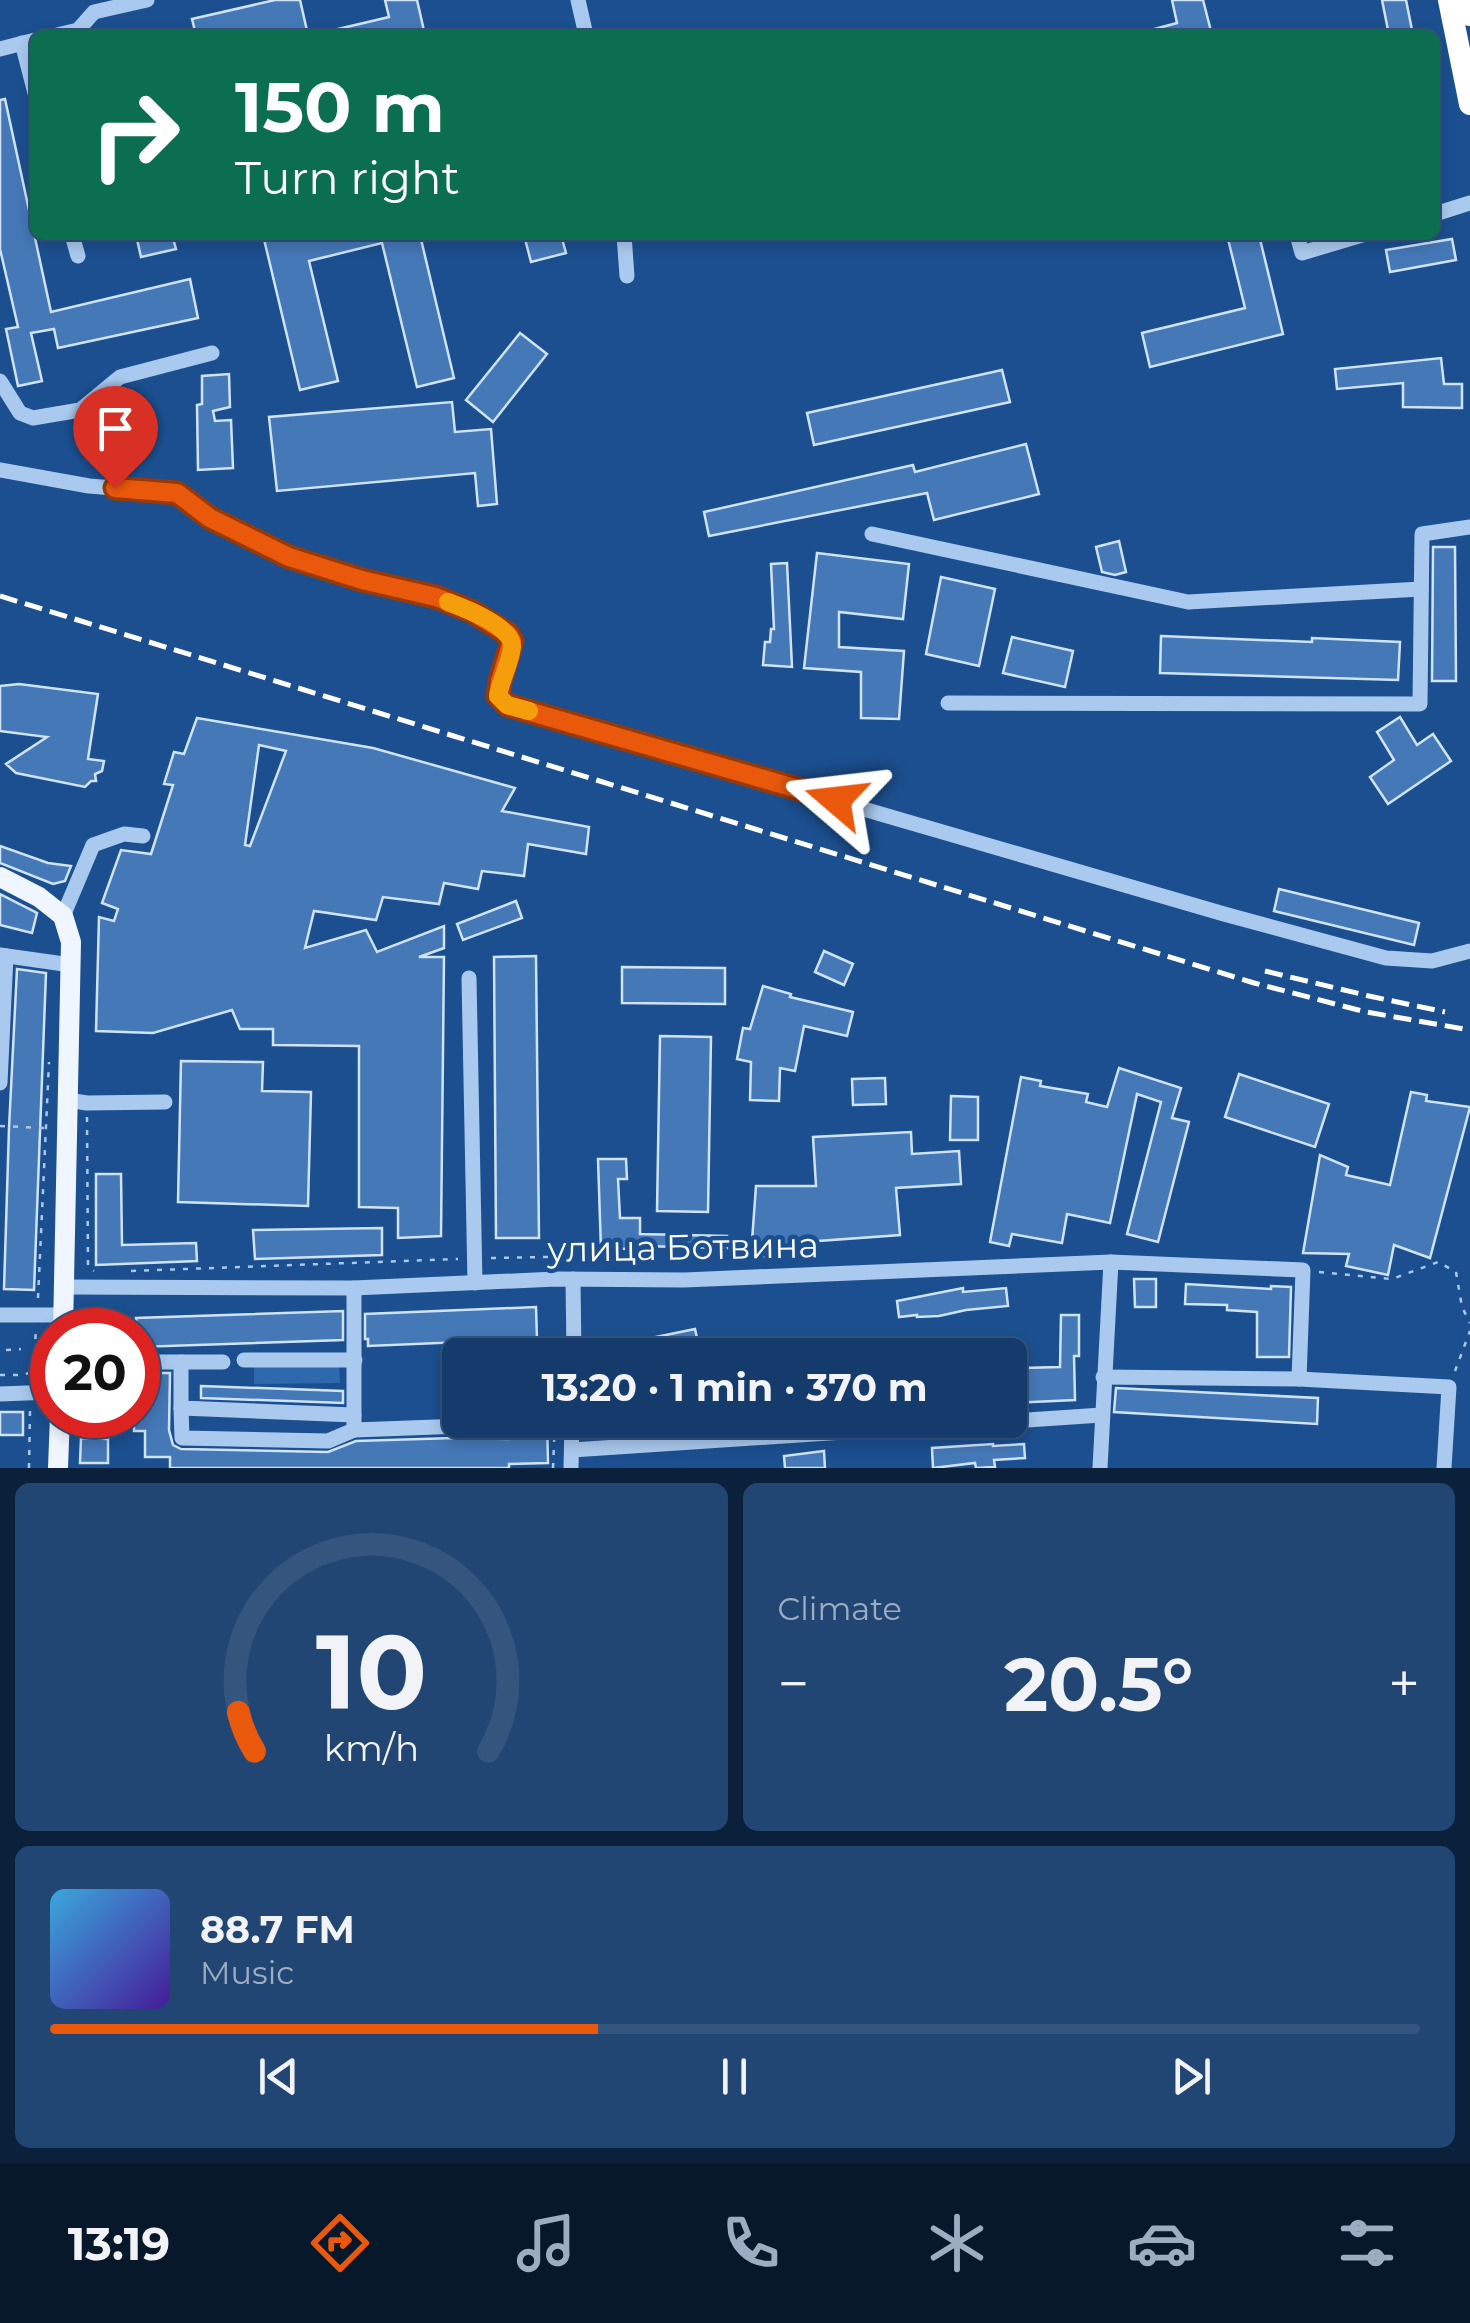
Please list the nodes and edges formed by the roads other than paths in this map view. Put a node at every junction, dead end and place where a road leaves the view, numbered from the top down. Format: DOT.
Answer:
graph roads {
  1 [pos="147,0"];
  2 [pos="578,0"];
  3 [pos="1449,0"];
  4 [pos="1467,0"];
  5 [pos="93,6"];
  6 [pos="1470,14"];
  7 [pos="78,30"];
  8 [pos="585,30"];
  9 [pos="28,42"];
  10 [pos="0,49"];
  11 [pos="1470,104"];
  12 [pos="1470,204"];
  13 [pos="1440,213"];
  14 [pos="73,240"];
  15 [pos="624,240"];
  16 [pos="1298,240"];
  17 [pos="1345,240"];
  18 [pos="78,256"];
  19 [pos="627,276"];
  20 [pos="212,353"];
  21 [pos="2,388"];
  22 [pos="0,470"];
  23 [pos="1470,527"];
  24 [pos="872,534"];
  25 [pos="1422,589"];
  26 [pos="948,704"];
  27 [pos="143,836"];
  28 [pos="0,877"];
  29 [pos="63,916"];
  30 [pos="1470,951"];
  31 [pos="3,955"];
  32 [pos="71,965"];
  33 [pos="468,978"];
  34 [pos="0,1082"];
  35 [pos="77,1102"];
  36 [pos="165,1102"];
  37 [pos="1111,1262"];
  38 [pos="574,1280"];
  39 [pos="476,1283"];
  40 [pos="64,1287"];
  41 [pos="354,1288"];
  42 [pos="63,1308"];
  43 [pos="0,1314"];
  44 [pos="30,1314"];
  45 [pos="574,1338"];
  46 [pos="244,1360"];
  47 [pos="354,1360"];
  48 [pos="160,1362"];
  49 [pos="181,1362"];
  50 [pos="223,1362"];
  51 [pos="1103,1377"];
  52 [pos="1299,1379"];
  53 [pos="30,1393"];
  54 [pos="0,1394"];
  55 [pos="181,1408"];
  56 [pos="1102,1415"];
  57 [pos="354,1422"];
  58 [pos="442,1425"];
  59 [pos="59,1438"];
  60 [pos="572,1438"];
  61 [pos="572,1450"];
  62 [pos="58,1468"];
  63 [pos="571,1468"];
  64 [pos="1100,1468"];
  65 [pos="1444,1468"];
  1 -- 5 [label="street"];
  2 -- 8 [label="street"];
  3 -- 11 [label="highway"];
  4 -- 6 [label="highway"];
  5 -- 7 [label="street"];
  9 -- 10 [label="street"];
  12 -- 13 [label="street"];
  14 -- 18 [label="street"];
  15 -- 19 [label="street"];
  16 -- 17 [label="street"];
  20 -- 21 [label="street"];
  22 -- 30 [label="street"];
  23 -- 25 [label="street"];
  24 -- 25 [label="street"];
  25 -- 26 [label="street"];
  27 -- 29 [label="street"];
  28 -- 29 [label="main road"];
  29 -- 32 [label="main road"];
  31 -- 32 [label="street"];
  31 -- 34 [label="street"];
  32 -- 35 [label="main road"];
  33 -- 39 [label="street"];
  35 -- 36 [label="street"];
  35 -- 40 [label="main road"];
  37 -- 38 [label="street, улица Ботвина"];
  37 -- 51 [label="street"];
  37 -- 52 [label="street, улица Ботвина"];
  38 -- 39 [label="street, улица Ботвина"];
  38 -- 45 [label="street"];
  39 -- 41 [label="street, улица Ботвина"];
  40 -- 41 [label="street, улица Ботвина"];
  40 -- 42 [label="main road"];
  41 -- 47 [label="street"];
  43 -- 44 [label="street"];
  46 -- 47 [label="street"];
  47 -- 57 [label="street"];
  48 -- 49 [label="street"];
  49 -- 50 [label="street"];
  49 -- 55 [label="street"];
  51 -- 52 [label="street"];
  51 -- 56 [label="street"];
  52 -- 65 [label="street"];
  53 -- 54 [label="street"];
  55 -- 57 [label="street"];
  55 -- 57 [label="street"];
  56 -- 61 [label="street"];
  56 -- 64 [label="street"];
  57 -- 58 [label="street"];
  59 -- 62 [label="main road"];
  60 -- 61 [label="street"];
  61 -- 63 [label="street"];
}
